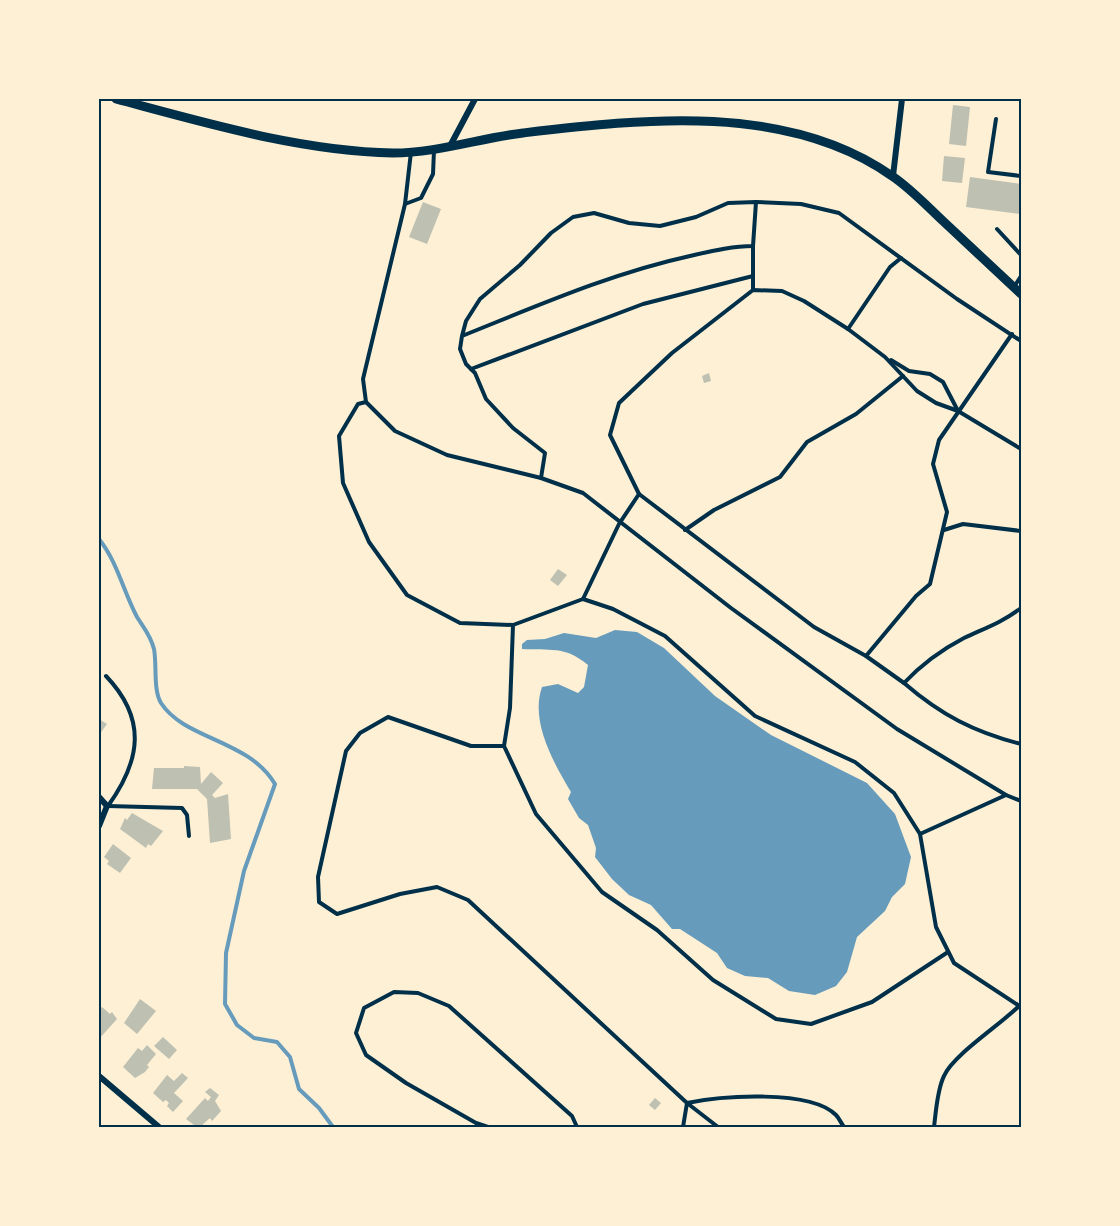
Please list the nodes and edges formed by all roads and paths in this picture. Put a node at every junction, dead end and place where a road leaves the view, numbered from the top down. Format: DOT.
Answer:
graph roads {
  1 [pos="116,99"];
  2 [pos="475,99"];
  3 [pos="858,99"];
  4 [pos="866,99"];
  5 [pos="902,99"];
  6 [pos="996,119"];
  7 [pos="450,146"];
  8 [pos="434,149"];
  9 [pos="411,151"];
  10 [pos="893,176"];
  11 [pos="1021,176"];
  12 [pos="756,202"];
  13 [pos="405,204"];
  14 [pos="997,229"];
  15 [pos="753,246"];
  16 [pos="1021,255"];
  17 [pos="901,258"];
  18 [pos="753,276"];
  19 [pos="1021,276"];
  20 [pos="753,290"];
  21 [pos="1017,291"];
  22 [pos="848,328"];
  23 [pos="1012,334"];
  24 [pos="462,336"];
  25 [pos="1021,341"];
  26 [pos="885,357"];
  27 [pos="471,369"];
  28 [pos="903,376"];
  29 [pos="366,402"];
  30 [pos="958,411"];
  31 [pos="1021,449"];
  32 [pos="541,478"];
  33 [pos="639,494"];
  34 [pos="619,524"];
  35 [pos="685,530"];
  36 [pos="944,530"];
  37 [pos="1021,531"];
  38 [pos="583,599"];
  39 [pos="1021,608"];
  40 [pos="513,625"];
  41 [pos="866,656"];
  42 [pos="106,676"];
  43 [pos="904,683"];
  44 [pos="1021,744"];
  45 [pos="504,746"];
  46 [pos="1006,795"];
  47 [pos="99,797"];
  48 [pos="1021,801"];
  49 [pos="107,806"];
  50 [pos="99,826"];
  51 [pos="920,834"];
  52 [pos="189,836"];
  53 [pos="948,952"];
  54 [pos="1020,1007"];
  55 [pos="99,1076"];
  56 [pos="687,1103"];
  57 [pos="159,1127"];
  58 [pos="488,1127"];
  59 [pos="577,1127"];
  60 [pos="683,1127"];
  61 [pos="717,1127"];
  62 [pos="843,1127"];
  63 [pos="934,1127"];
  1 -- 9 [label="street"];
  2 -- 7 [label="street"];
  3 -- 4 [label="lane"];
  5 -- 10 [label="street"];
  6 -- 11 [label="lane"];
  7 -- 8 [label="street"];
  7 -- 10 [label="street"];
  8 -- 9 [label="street"];
  8 -- 13 [label="lane"];
  9 -- 13 [label="lane"];
  10 -- 21 [label="street"];
  12 -- 15 [label="lane"];
  12 -- 17 [label="lane"];
  12 -- 24 [label="lane"];
  13 -- 29 [label="lane"];
  14 -- 16 [label="lane"];
  15 -- 18 [label="lane"];
  15 -- 24 [label="lane"];
  17 -- 22 [label="lane"];
  17 -- 23 [label="lane"];
  18 -- 20 [label="lane"];
  18 -- 27 [label="lane"];
  19 -- 21 [label="lane"];
  20 -- 22 [label="lane"];
  20 -- 33 [label="lane"];
  22 -- 26 [label="lane"];
  23 -- 25 [label="lane"];
  23 -- 30 [label="lane"];
  24 -- 27 [label="lane"];
  26 -- 28 [label="lane"];
  26 -- 30 [label="lane"];
  27 -- 32 [label="lane"];
  28 -- 30 [label="lane"];
  28 -- 35 [label="lane"];
  29 -- 32 [label="lane"];
  29 -- 40 [label="lane"];
  30 -- 31 [label="lane"];
  30 -- 36 [label="lane"];
  32 -- 34 [label="lane"];
  33 -- 34 [label="lane"];
  33 -- 35 [label="lane"];
  34 -- 38 [label="lane"];
  34 -- 46 [label="lane"];
  35 -- 41 [label="lane"];
  36 -- 37 [label="lane"];
  36 -- 41 [label="lane"];
  38 -- 40 [label="lane"];
  38 -- 51 [label="lane"];
  39 -- 43 [label="lane"];
  40 -- 45 [label="lane"];
  41 -- 43 [label="lane"];
  42 -- 49 [label="lane"];
  43 -- 44 [label="lane"];
  45 -- 53 [label="lane"];
  45 -- 56 [label="lane"];
  46 -- 48 [label="lane"];
  46 -- 51 [label="lane"];
  47 -- 49 [label="street"];
  49 -- 50 [label="street"];
  49 -- 52 [label="lane"];
  51 -- 53 [label="lane"];
  53 -- 54 [label="lane"];
  54 -- 63 [label="lane"];
  55 -- 57 [label="street"];
  56 -- 60 [label="lane"];
  56 -- 61 [label="lane"];
  56 -- 62 [label="lane"];
  58 -- 59 [label="lane"];
}
